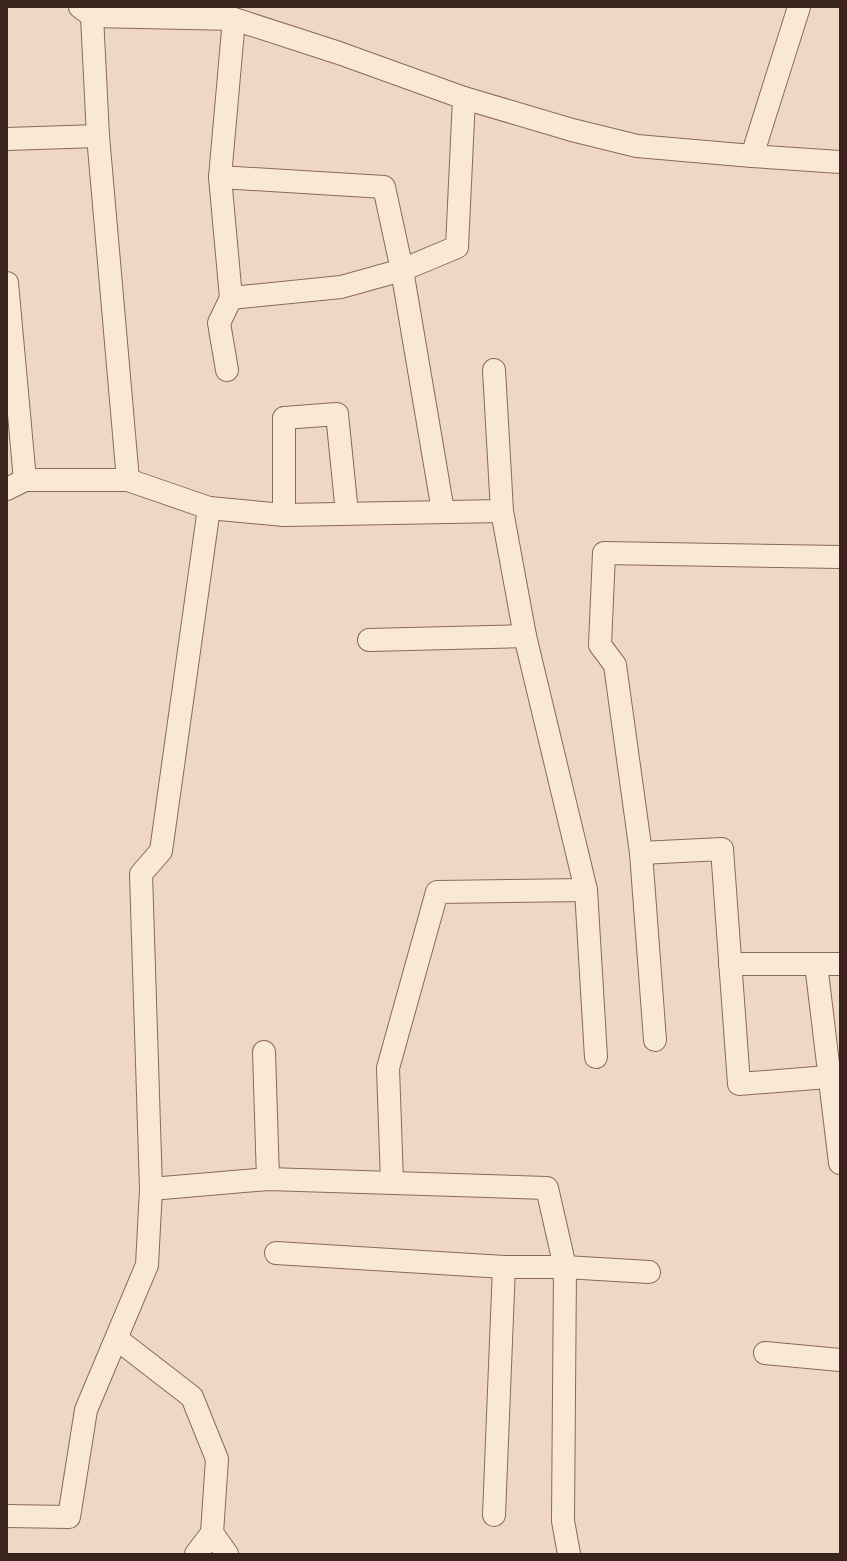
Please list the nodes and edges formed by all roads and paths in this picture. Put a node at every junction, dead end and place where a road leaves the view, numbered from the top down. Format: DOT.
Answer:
graph roads {
  1 [pos="798,7"];
  2 [pos="86,12"];
  3 [pos="234,19"];
  4 [pos="464,98"];
  5 [pos="98,136"];
  6 [pos="7,139"];
  7 [pos="752,156"];
  8 [pos="840,162"];
  9 [pos="220,177"];
  10 [pos="402,270"];
  11 [pos="7,284"];
  12 [pos="231,298"];
  13 [pos="227,370"];
  14 [pos="494,370"];
  15 [pos="128,480"];
  16 [pos="16,484"];
  17 [pos="208,508"];
  18 [pos="443,511"];
  19 [pos="502,511"];
  20 [pos="347,513"];
  21 [pos="284,515"];
  22 [pos="840,557"];
  23 [pos="524,636"];
  24 [pos="370,640"];
  25 [pos="641,853"];
  26 [pos="586,890"];
  27 [pos="730,964"];
  28 [pos="816,964"];
  29 [pos="840,964"];
  30 [pos="655,1040"];
  31 [pos="264,1052"];
  32 [pos="596,1058"];
  33 [pos="834,1076"];
  34 [pos="840,1163"];
  35 [pos="268,1179"];
  36 [pos="392,1182"];
  37 [pos="151,1189"];
  38 [pos="276,1253"];
  39 [pos="504,1267"];
  40 [pos="565,1267"];
  41 [pos="649,1272"];
  42 [pos="117,1339"];
  43 [pos="766,1353"];
  44 [pos="840,1360"];
  45 [pos="494,1515"];
  46 [pos="7,1516"];
  47 [pos="212,1533"];
  48 [pos="196,1554"];
  49 [pos="227,1554"];
  50 [pos="569,1554"];
  1 -- 7 [label="street"];
  2 -- 3 [label="street"];
  2 -- 5 [label="street"];
  3 -- 4 [label="street"];
  3 -- 9 [label="street"];
  4 -- 7 [label="street"];
  4 -- 10 [label="street"];
  5 -- 6 [label="street"];
  5 -- 15 [label="street"];
  7 -- 8 [label="street"];
  9 -- 10 [label="street"];
  9 -- 12 [label="street"];
  10 -- 12 [label="street"];
  10 -- 18 [label="street"];
  11 -- 16 [label="street"];
  12 -- 13 [label="street"];
  14 -- 19 [label="street"];
  15 -- 16 [label="street"];
  15 -- 17 [label="street"];
  17 -- 21 [label="street"];
  17 -- 37 [label="street"];
  18 -- 19 [label="street"];
  18 -- 20 [label="street"];
  19 -- 23 [label="street"];
  20 -- 21 [label="street"];
  20 -- 21 [label="street"];
  22 -- 25 [label="street"];
  23 -- 24 [label="street"];
  23 -- 26 [label="street"];
  25 -- 27 [label="street"];
  25 -- 30 [label="street"];
  26 -- 32 [label="street"];
  26 -- 36 [label="street"];
  27 -- 28 [label="street"];
  27 -- 33 [label="street"];
  28 -- 29 [label="street"];
  28 -- 33 [label="street"];
  31 -- 35 [label="street"];
  33 -- 34 [label="street"];
  35 -- 36 [label="street"];
  35 -- 37 [label="street"];
  36 -- 40 [label="street"];
  37 -- 42 [label="street"];
  38 -- 39 [label="street"];
  39 -- 40 [label="street"];
  39 -- 45 [label="street"];
  40 -- 41 [label="street"];
  40 -- 50 [label="street"];
  42 -- 46 [label="street"];
  42 -- 47 [label="street"];
  43 -- 44 [label="street"];
  47 -- 48 [label="street"];
  47 -- 49 [label="street"];
}
